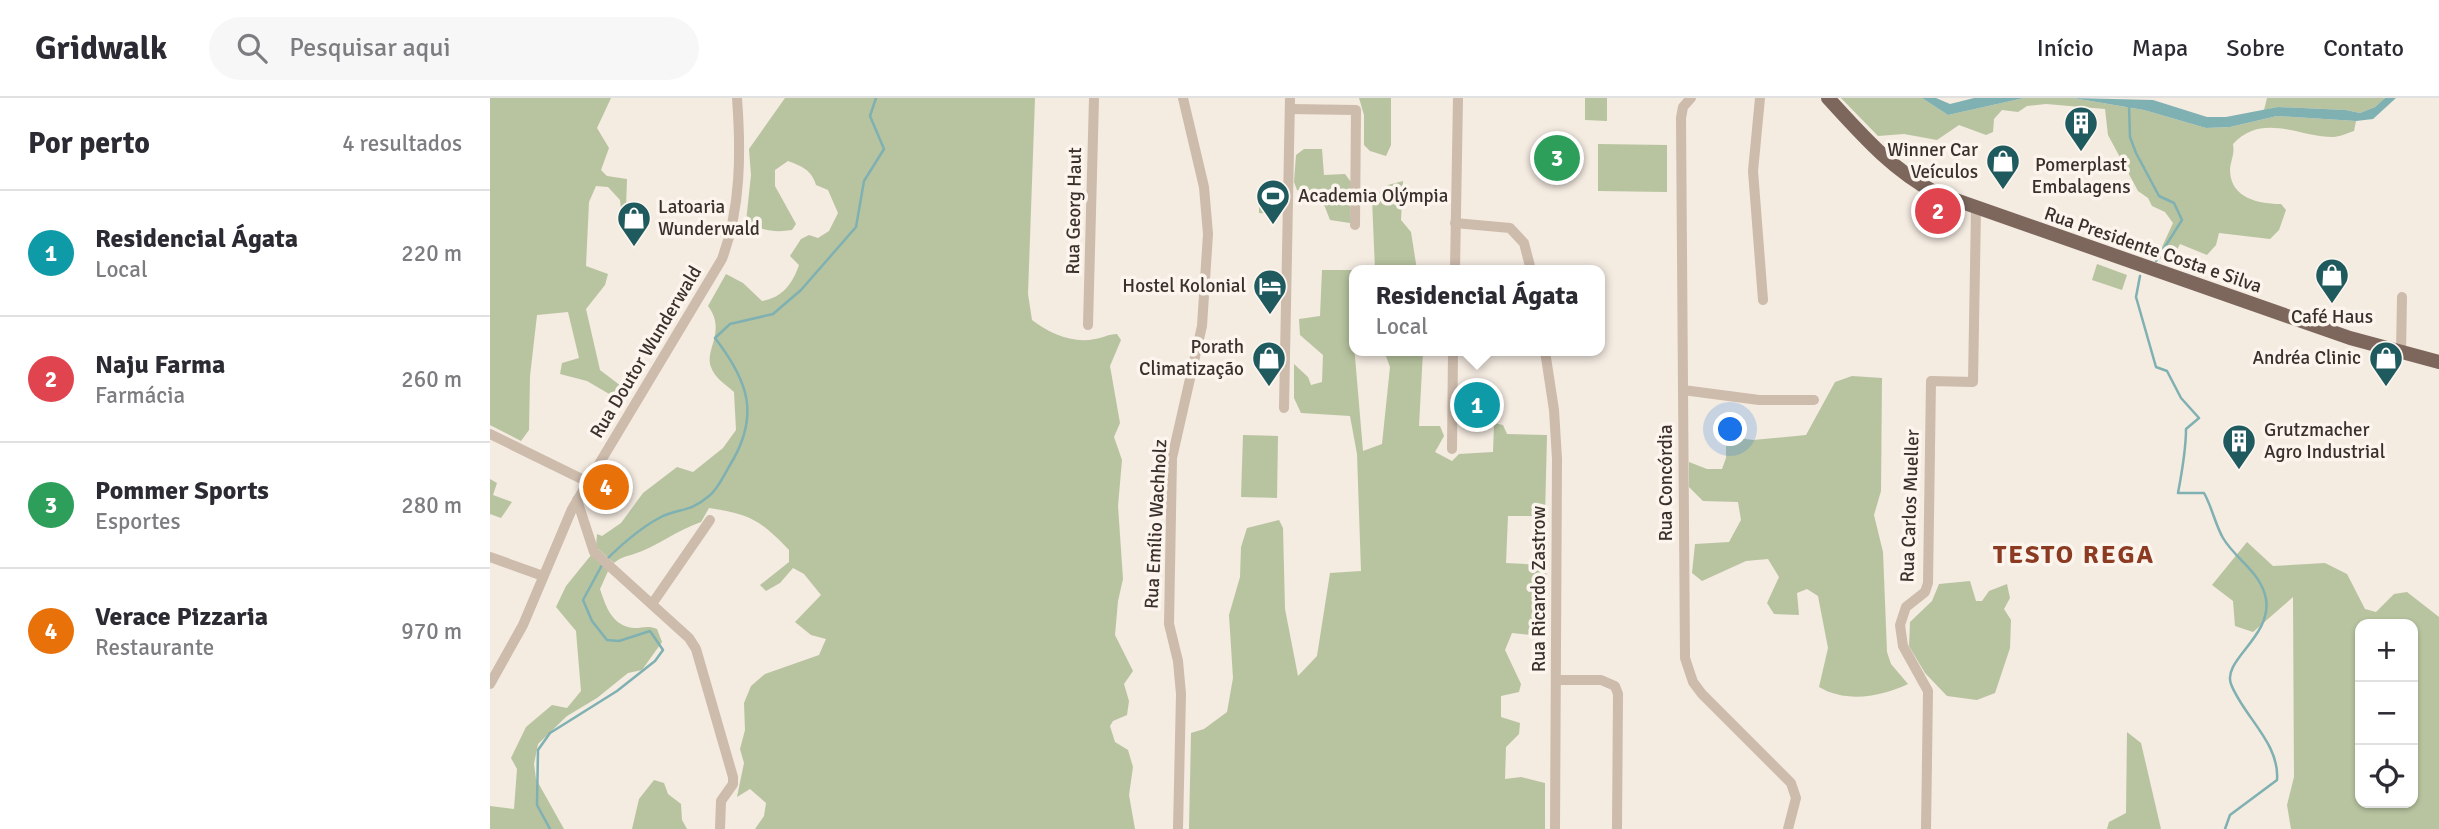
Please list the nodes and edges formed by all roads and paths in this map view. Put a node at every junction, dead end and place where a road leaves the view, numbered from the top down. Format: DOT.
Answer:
graph roads {
  1 [pos="737,98"];
  2 [pos="1094,98"];
  3 [pos="1183,98"];
  4 [pos="1458,98"];
  5 [pos="1691,98"];
  6 [pos="1760,98"];
  7 [pos="1818,98"];
  8 [pos="1828,98"];
  9 [pos="1290,103"];
  10 [pos="1841,112"];
  11 [pos="1976,209"];
  12 [pos="1455,223"];
  13 [pos="1354,225"];
  14 [pos="683,230"];
  15 [pos="730,232"];
  16 [pos="1455,265"];
  17 [pos="1530,265"];
  18 [pos="2402,297"];
  19 [pos="1763,300"];
  20 [pos="1088,325"];
  21 [pos="2401,353"];
  22 [pos="1453,356"];
  23 [pos="1546,356"];
  24 [pos="2439,362"];
  25 [pos="1682,390"];
  26 [pos="1814,400"];
  27 [pos="1284,408"];
  28 [pos="490,434"];
  29 [pos="1452,449"];
  30 [pos="587,482"];
  31 [pos="577,500"];
  32 [pos="710,520"];
  33 [pos="490,556"];
  34 [pos="543,576"];
  35 [pos="652,604"];
  36 [pos="1556,680"];
  37 [pos="490,684"];
  38 [pos="720,829"];
  39 [pos="1178,829"];
  40 [pos="1555,829"];
  41 [pos="1617,829"];
  42 [pos="1788,829"];
  43 [pos="1926,829"];
  1 -- 15 [label="street, Rua Doutor Wunderwald"];
  2 -- 20 [label="street, Rua Georg Haut"];
  3 -- 39 [label="street, Rua Emílio Wachholz"];
  4 -- 12 [label="street"];
  5 -- 25 [label="street, Rua Concórdia"];
  6 -- 19 [label="street"];
  7 -- 10 [label="main road, Rua Presidente Costa e Silva"];
  8 -- 10 [label="main road, Rua Presidente Costa e Silva"];
  9 -- 13 [label="street"];
  9 -- 27 [label="street"];
  10 -- 11 [label="main road, Rua Presidente Costa e Silva"];
  11 -- 21 [label="main road, Rua Presidente Costa e Silva"];
  11 -- 43 [label="street, Rua Carlos Mueller"];
  12 -- 16 [label="street"];
  12 -- 17 [label="street"];
  14 -- 15 [label="street"];
  15 -- 30 [label="street, Rua Doutor Wunderwald"];
  18 -- 21 [label="street"];
  21 -- 24 [label="main road, Rua Presidente Costa e Silva"];
  22 -- 29 [label="street"];
  23 -- 36 [label="street, Rua Ricardo Zastrow"];
  25 -- 26 [label="street"];
  25 -- 42 [label="street, Rua Concórdia"];
  28 -- 30 [label="street"];
  30 -- 31 [label="street, Rua Doutor Wunderwald"];
  31 -- 34 [label="street, Rua Doutor Wunderwald"];
  31 -- 35 [label="street"];
  32 -- 35 [label="street"];
  33 -- 34 [label="street"];
  34 -- 37 [label="street, Rua Doutor Wunderwald"];
  35 -- 38 [label="street"];
  36 -- 40 [label="street, Rua Ricardo Zastrow"];
  36 -- 41 [label="street"];
}
